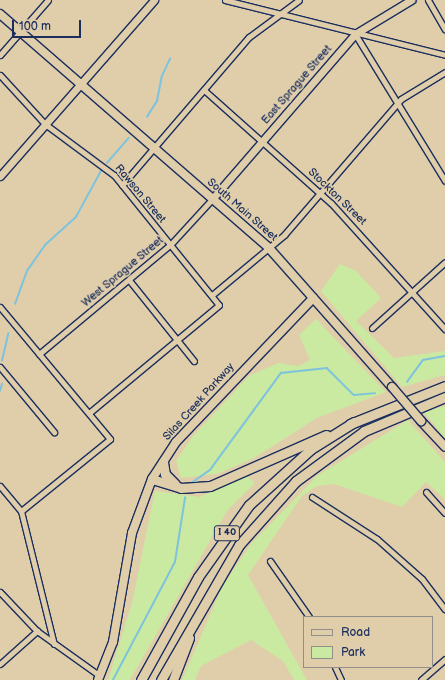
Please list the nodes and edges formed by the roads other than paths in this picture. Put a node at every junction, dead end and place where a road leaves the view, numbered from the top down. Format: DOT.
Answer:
graph roads {
  1 [pos="48,0"];
  2 [pos="154,0"];
  3 [pos="225,0"];
  4 [pos="298,0"];
  5 [pos="411,0"];
  6 [pos="428,0"];
  7 [pos="278,13"];
  8 [pos="0,14"];
  9 [pos="445,29"];
  10 [pos="20,32"];
  11 [pos="355,34"];
  12 [pos="0,55"];
  13 [pos="445,56"];
  14 [pos="445,72"];
  15 [pos="0,75"];
  16 [pos="80,84"];
  17 [pos="204,90"];
  18 [pos="398,103"];
  19 [pos="45,124"];
  20 [pos="263,142"];
  21 [pos="153,148"];
  22 [pos="0,176"];
  23 [pos="445,181"];
  24 [pos="122,185"];
  25 [pos="321,193"];
  26 [pos="213,198"];
  27 [pos="170,245"];
  28 [pos="269,248"];
  29 [pos="445,262"];
  30 [pos="129,280"];
  31 [pos="412,292"];
  32 [pos="212,295"];
  33 [pos="312,298"];
  34 [pos="0,307"];
  35 [pos="372,328"];
  36 [pos="445,329"];
  37 [pos="177,340"];
  38 [pos="39,354"];
  39 [pos="194,361"];
  40 [pos="0,367"];
  41 [pos="445,386"];
  42 [pos="445,397"];
  43 [pos="89,413"];
  44 [pos="354,422"];
  45 [pos="54,432"];
  46 [pos="445,447"];
  47 [pos="163,462"];
  48 [pos="152,479"];
  49 [pos="0,486"];
  50 [pos="181,488"];
  51 [pos="426,492"];
  52 [pos="312,497"];
  53 [pos="21,511"];
  54 [pos="445,514"];
  55 [pos="270,561"];
  56 [pos="0,592"];
  57 [pos="202,605"];
  58 [pos="445,609"];
  59 [pos="308,616"];
  60 [pos="37,631"];
  61 [pos="54,644"];
  62 [pos="445,658"];
  63 [pos="0,664"];
  64 [pos="335,668"];
  65 [pos="99,678"];
  66 [pos="142,680"];
  67 [pos="161,680"];
  68 [pos="173,680"];
  69 [pos="341,680"];
  70 [pos="421,680"];
  1 -- 10 [label="street"];
  2 -- 16 [label="main road"];
  3 -- 7 [label="street"];
  4 -- 7 [label="street"];
  5 -- 11 [label="main road, East Sprague Street"];
  6 -- 9 [label="street"];
  7 -- 11 [label="street"];
  7 -- 17 [label="street"];
  8 -- 10 [label="main road, South Main Street"];
  10 -- 12 [label="street"];
  10 -- 16 [label="main road, South Main Street"];
  11 -- 13 [label="street"];
  11 -- 18 [label="street"];
  11 -- 20 [label="main road, East Sprague Street"];
  14 -- 18 [label="street"];
  15 -- 19 [label="street, Rawson Street"];
  16 -- 19 [label="main road"];
  16 -- 21 [label="main road, South Main Street"];
  17 -- 20 [label="street, Stockton Street"];
  17 -- 21 [label="street"];
  18 -- 23 [label="street"];
  18 -- 25 [label="street"];
  19 -- 22 [label="main road"];
  19 -- 24 [label="street, Rawson Street"];
  20 -- 25 [label="street, Stockton Street"];
  20 -- 26 [label="main road, East Sprague Street"];
  21 -- 24 [label="street"];
  21 -- 26 [label="main road, South Main Street"];
  24 -- 27 [label="street, Rawson Street"];
  25 -- 28 [label="street"];
  25 -- 31 [label="street, Stockton Street"];
  26 -- 27 [label="street, West Sprague Street"];
  26 -- 28 [label="main road, South Main Street"];
  27 -- 30 [label="street, West Sprague Street"];
  27 -- 32 [label="street, Rawson Street"];
  28 -- 32 [label="street"];
  28 -- 33 [label="main road, South Main Street"];
  29 -- 31 [label="street"];
  30 -- 37 [label="street"];
  30 -- 38 [label="street, West Sprague Street"];
  31 -- 35 [label="street"];
  31 -- 36 [label="street, Stockton Street"];
  32 -- 37 [label="street, Rawson Street"];
  33 -- 46 [label="main road, South Main Street, bridge"];
  33 -- 47 [label="main road, Silas Creek Parkway"];
  34 -- 38 [label="street"];
  37 -- 39 [label="street"];
  37 -- 43 [label="street"];
  38 -- 43 [label="street"];
  40 -- 45 [label="street"];
  41 -- 44 [label="highway, I 40"];
  42 -- 57 [label="highway, I 40"];
  43 -- 53 [label="street"];
  44 -- 50 [label="highway"];
  44 -- 66 [label="highway, I 40"];
  47 -- 48 [label="main road, Silas Creek Parkway"];
  47 -- 50 [label="highway"];
  48 -- 50 [label="highway"];
  48 -- 65 [label="main road, Silas Creek Parkway"];
  49 -- 53 [label="street"];
  51 -- 54 [label="street"];
  52 -- 58 [label="street"];
  53 -- 61 [label="street"];
  55 -- 59 [label="street"];
  56 -- 60 [label="street"];
  57 -- 67 [label="highway, I 40"];
  57 -- 68 [label="highway"];
  60 -- 61 [label="street"];
  60 -- 63 [label="street"];
  61 -- 65 [label="street"];
  62 -- 70 [label="street"];
  64 -- 69 [label="street"];
}
